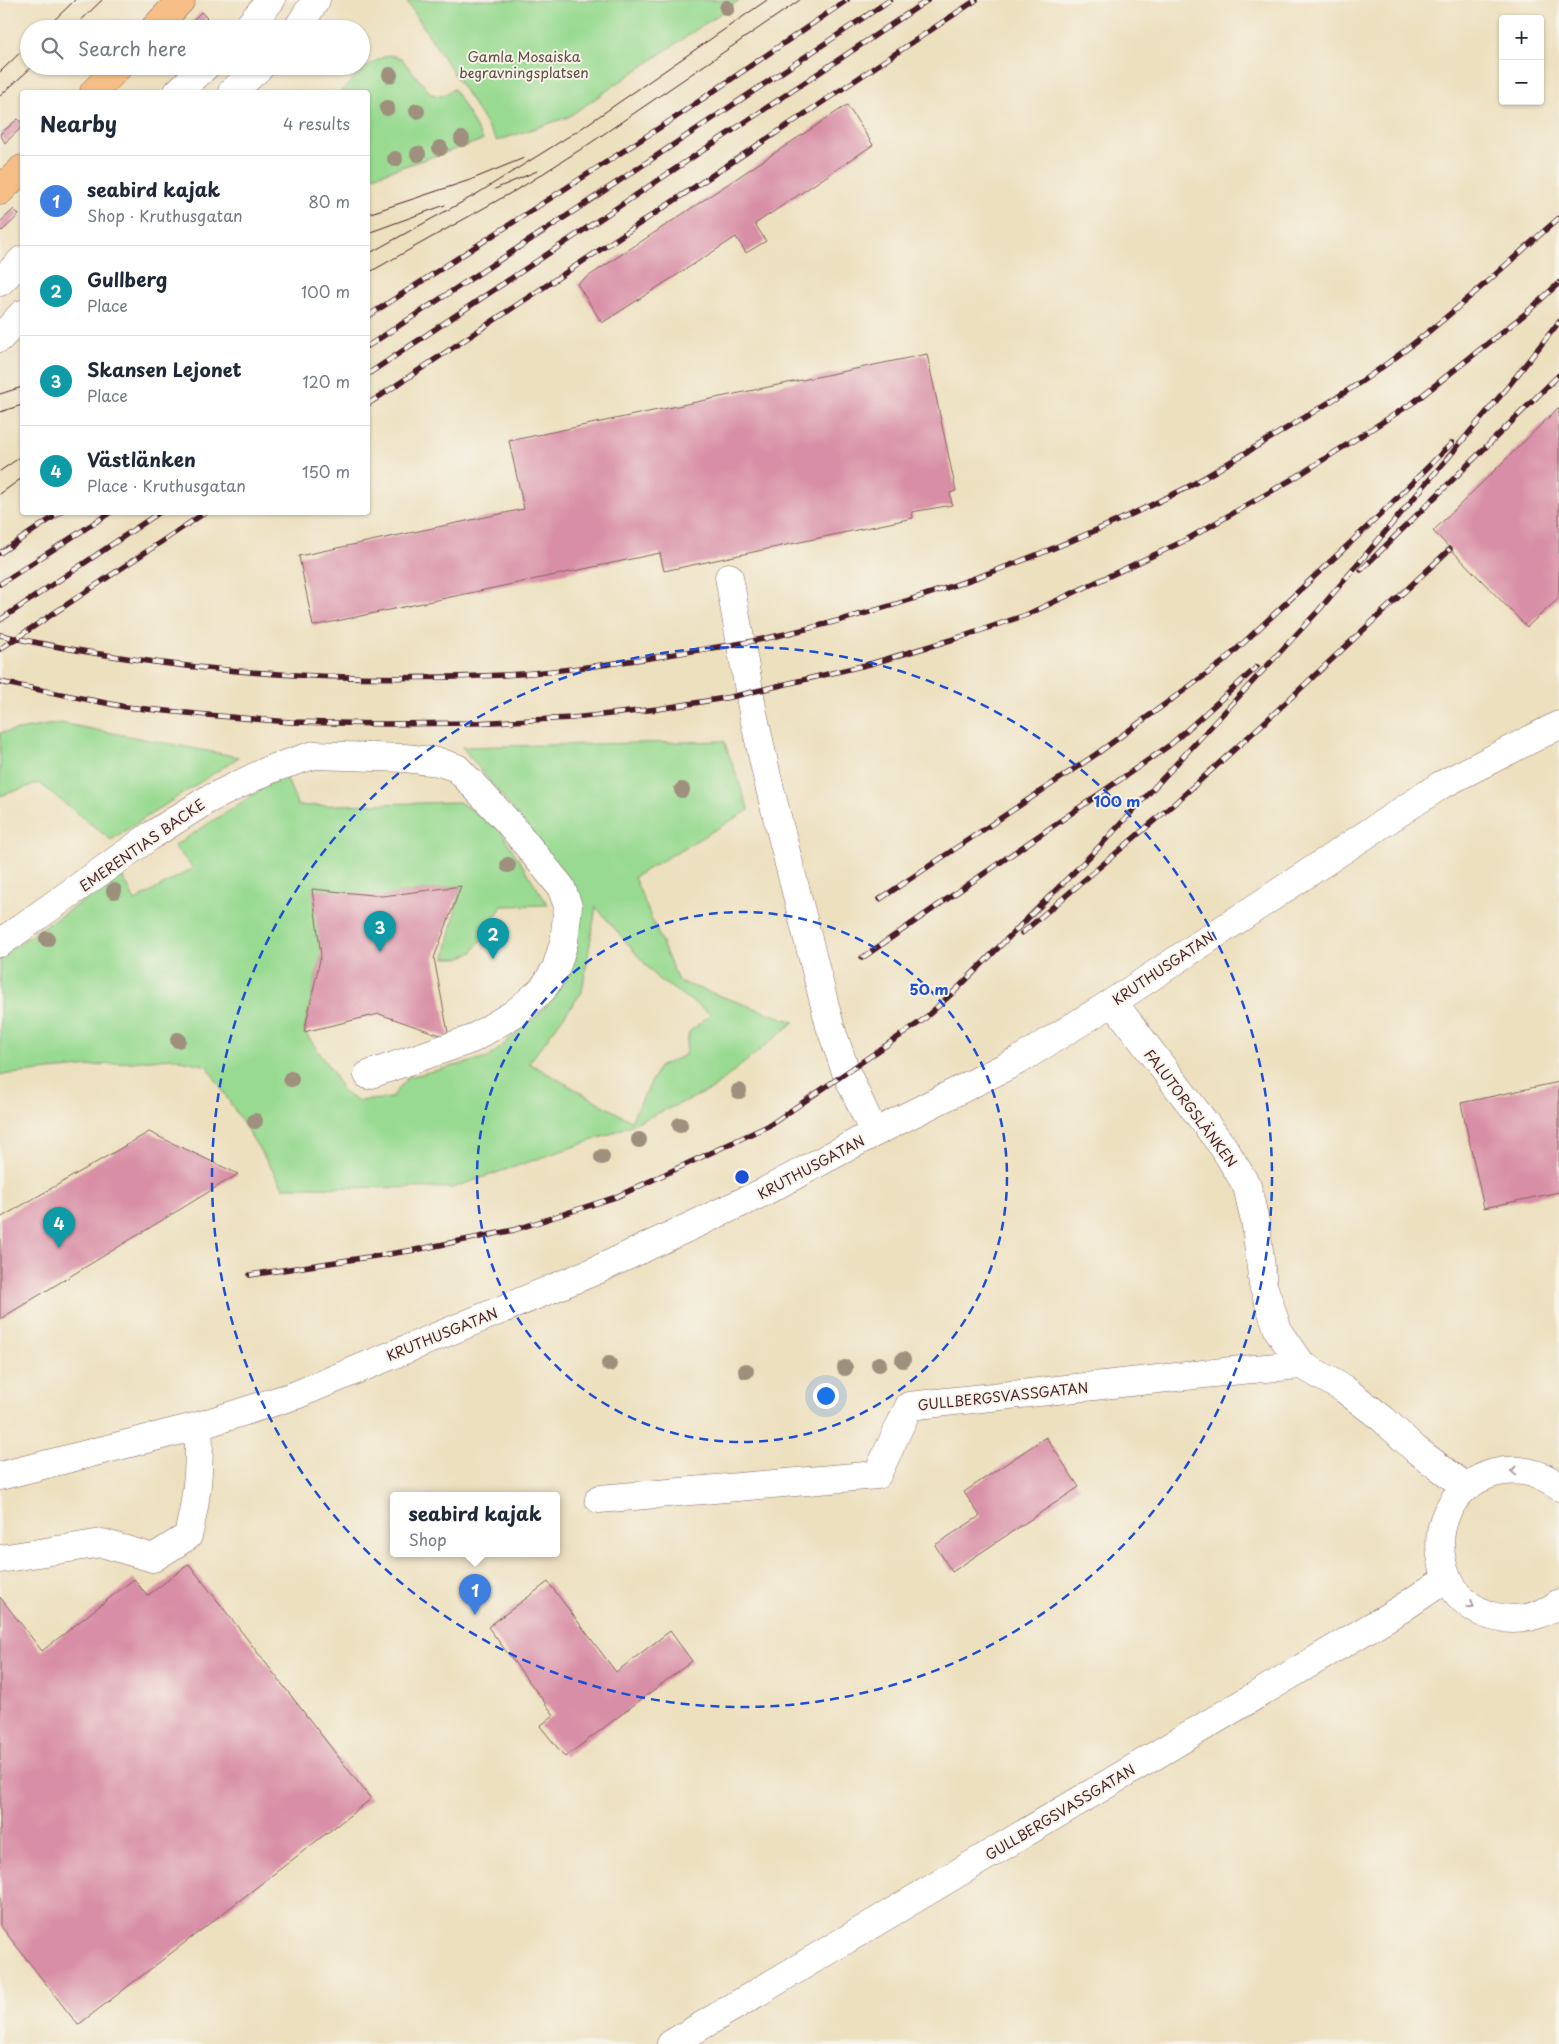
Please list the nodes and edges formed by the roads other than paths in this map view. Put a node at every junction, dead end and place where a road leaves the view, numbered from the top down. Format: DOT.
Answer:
graph roads {
  1 [pos="181,0"];
  2 [pos="271,0"];
  3 [pos="316,0"];
  4 [pos="162,20"];
  5 [pos="254,20"];
  6 [pos="303,20"];
  7 [pos="110,75"];
  8 [pos="196,75"];
  9 [pos="251,75"];
  10 [pos="96,90"];
  11 [pos="180,90"];
  12 [pos="234,90"];
  13 [pos="20,171"];
  14 [pos="0,191"];
  15 [pos="20,262"];
  16 [pos="0,282"];
  17 [pos="20,316"];
  18 [pos="0,338"];
  19 [pos="729,577"];
  20 [pos="1559,725"];
  21 [pos="0,943"];
  22 [pos="1113,1002"];
  23 [pos="368,1075"];
  24 [pos="874,1133"];
  25 [pos="1302,1366"];
  26 [pos="198,1426"];
  27 [pos="0,1476"];
  28 [pos="1559,1486"];
  29 [pos="1466,1487"];
  30 [pos="599,1499"];
  31 [pos="0,1559"];
  32 [pos="1447,1578"];
  33 [pos="1559,1603"];
  34 [pos="671,2044"];
  1 -- 4 [label="main road"];
  2 -- 5 [label="street"];
  3 -- 6 [label="street"];
  7 -- 10 [label="main road"];
  8 -- 11 [label="street"];
  9 -- 12 [label="street"];
  13 -- 14 [label="main road"];
  15 -- 16 [label="street"];
  17 -- 18 [label="street"];
  19 -- 24 [label="street"];
  20 -- 22 [label="street, KRUTHUSGATAN"];
  21 -- 23 [label="street, EMERENTIAS BACKE"];
  22 -- 24 [label="street, KRUTHUSGATAN"];
  22 -- 25 [label="street, FALUTORGSLÄNKEN"];
  24 -- 26 [label="street, KRUTHUSGATAN"];
  25 -- 29 [label="street, FALUTORGSLÄNKEN"];
  25 -- 30 [label="street, GULLBERGSVASSGATAN"];
  26 -- 27 [label="street, KRUTHUSGATAN"];
  26 -- 31 [label="street"];
  28 -- 29 [label="street, one-way"];
  29 -- 32 [label="street"];
  32 -- 33 [label="street, one-way"];
  32 -- 34 [label="street, GULLBERGSVASSGATAN"];
}
